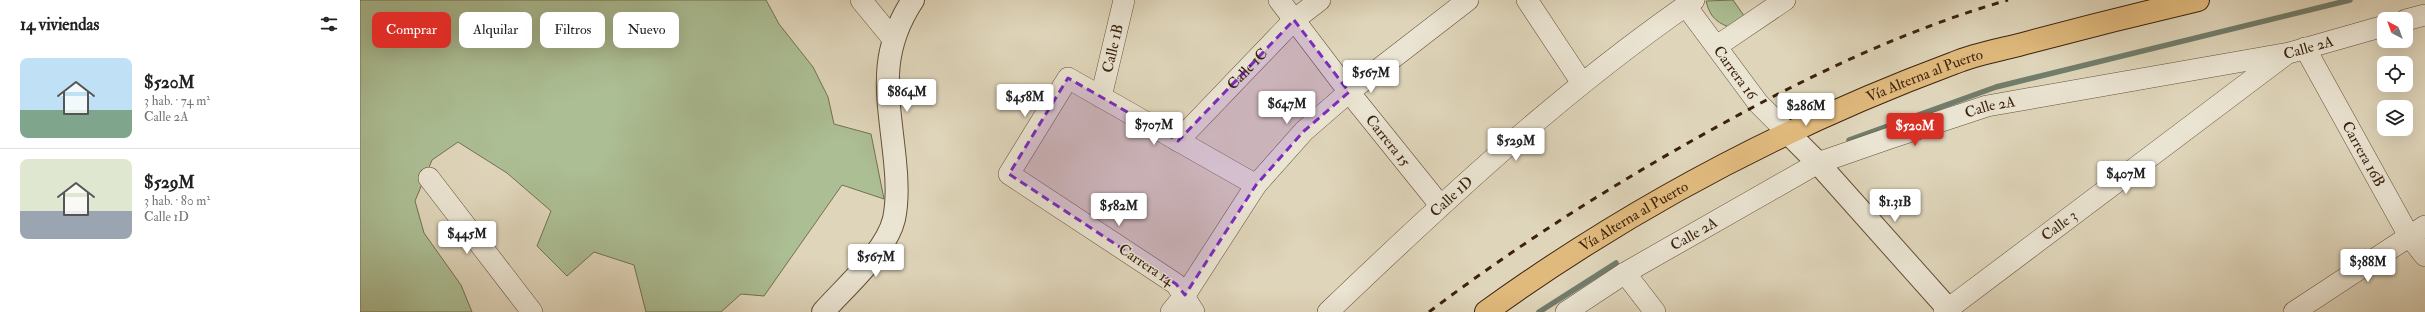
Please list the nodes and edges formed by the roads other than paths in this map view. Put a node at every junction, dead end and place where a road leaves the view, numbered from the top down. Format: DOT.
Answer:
graph roads {
  1 [pos="861,0"];
  2 [pos="913,0"];
  3 [pos="1124,0"];
  4 [pos="1279,0"];
  5 [pos="1320,0"];
  6 [pos="1468,0"];
  7 [pos="1527,0"];
  8 [pos="1785,0"];
  9 [pos="2198,0"];
  10 [pos="1690,3"];
  11 [pos="2425,15"];
  12 [pos="2413,18"];
  13 [pos="1294,20"];
  14 [pos="2377,28"];
  15 [pos="893,39"];
  16 [pos="1717,46"];
  17 [pos="2297,50"];
  18 [pos="1582,83"];
  19 [pos="1349,92"];
  20 [pos="1101,96"];
  21 [pos="1178,141"];
  22 [pos="1805,150"];
  23 [pos="428,178"];
  24 [pos="1256,185"];
  25 [pos="1440,205"];
  26 [pos="2417,231"];
  27 [pos="2425,256"];
  28 [pos="1625,273"];
  29 [pos="1189,304"];
  30 [pos="1948,311"];
  31 [pos="532,312"];
  32 [pos="823,312"];
  33 [pos="1171,312"];
  34 [pos="1328,312"];
  35 [pos="1486,312"];
  36 [pos="1566,312"];
  37 [pos="1655,312"];
  38 [pos="2294,312"];
  1 -- 15 [label="street"];
  2 -- 15 [label="street"];
  3 -- 20 [label="street, Calle 1B"];
  4 -- 13 [label="street, Carrera 15"];
  5 -- 13 [label="street, Calle 1C"];
  6 -- 19 [label="street"];
  7 -- 18 [label="street"];
  8 -- 16 [label="street"];
  9 -- 22 [label="main road, Vía Alterna al Puerto"];
  10 -- 16 [label="street, Carrera 16"];
  10 -- 18 [label="street, Calle 1D"];
  11 -- 12 [label="street"];
  13 -- 19 [label="street, Carrera 15"];
  13 -- 21 [label="street, Calle 1C"];
  14 -- 17 [label="street, Calle 2A"];
  15 -- 32 [label="street"];
  16 -- 22 [label="street, Carrera 16"];
  17 -- 22 [label="street, Calle 2A"];
  17 -- 26 [label="street, Carrera 16B"];
  17 -- 30 [label="street, Calle 3"];
  18 -- 25 [label="street, Calle 1D"];
  19 -- 24 [label="street"];
  19 -- 25 [label="street, Carrera 15"];
  20 -- 21 [label="street"];
  20 -- 29 [label="street, Carrera 14"];
  21 -- 24 [label="street"];
  22 -- 28 [label="street, Calle 2A"];
  22 -- 30 [label="street, Carrera 16"];
  22 -- 35 [label="main road, Vía Alterna al Puerto"];
  23 -- 31 [label="street"];
  24 -- 29 [label="street"];
  25 -- 34 [label="street, Calle 1D"];
  26 -- 27 [label="street, Carrera 16B"];
  26 -- 38 [label="street"];
  28 -- 36 [label="street, Calle 2A"];
  28 -- 37 [label="street"];
  29 -- 33 [label="street"];
}
